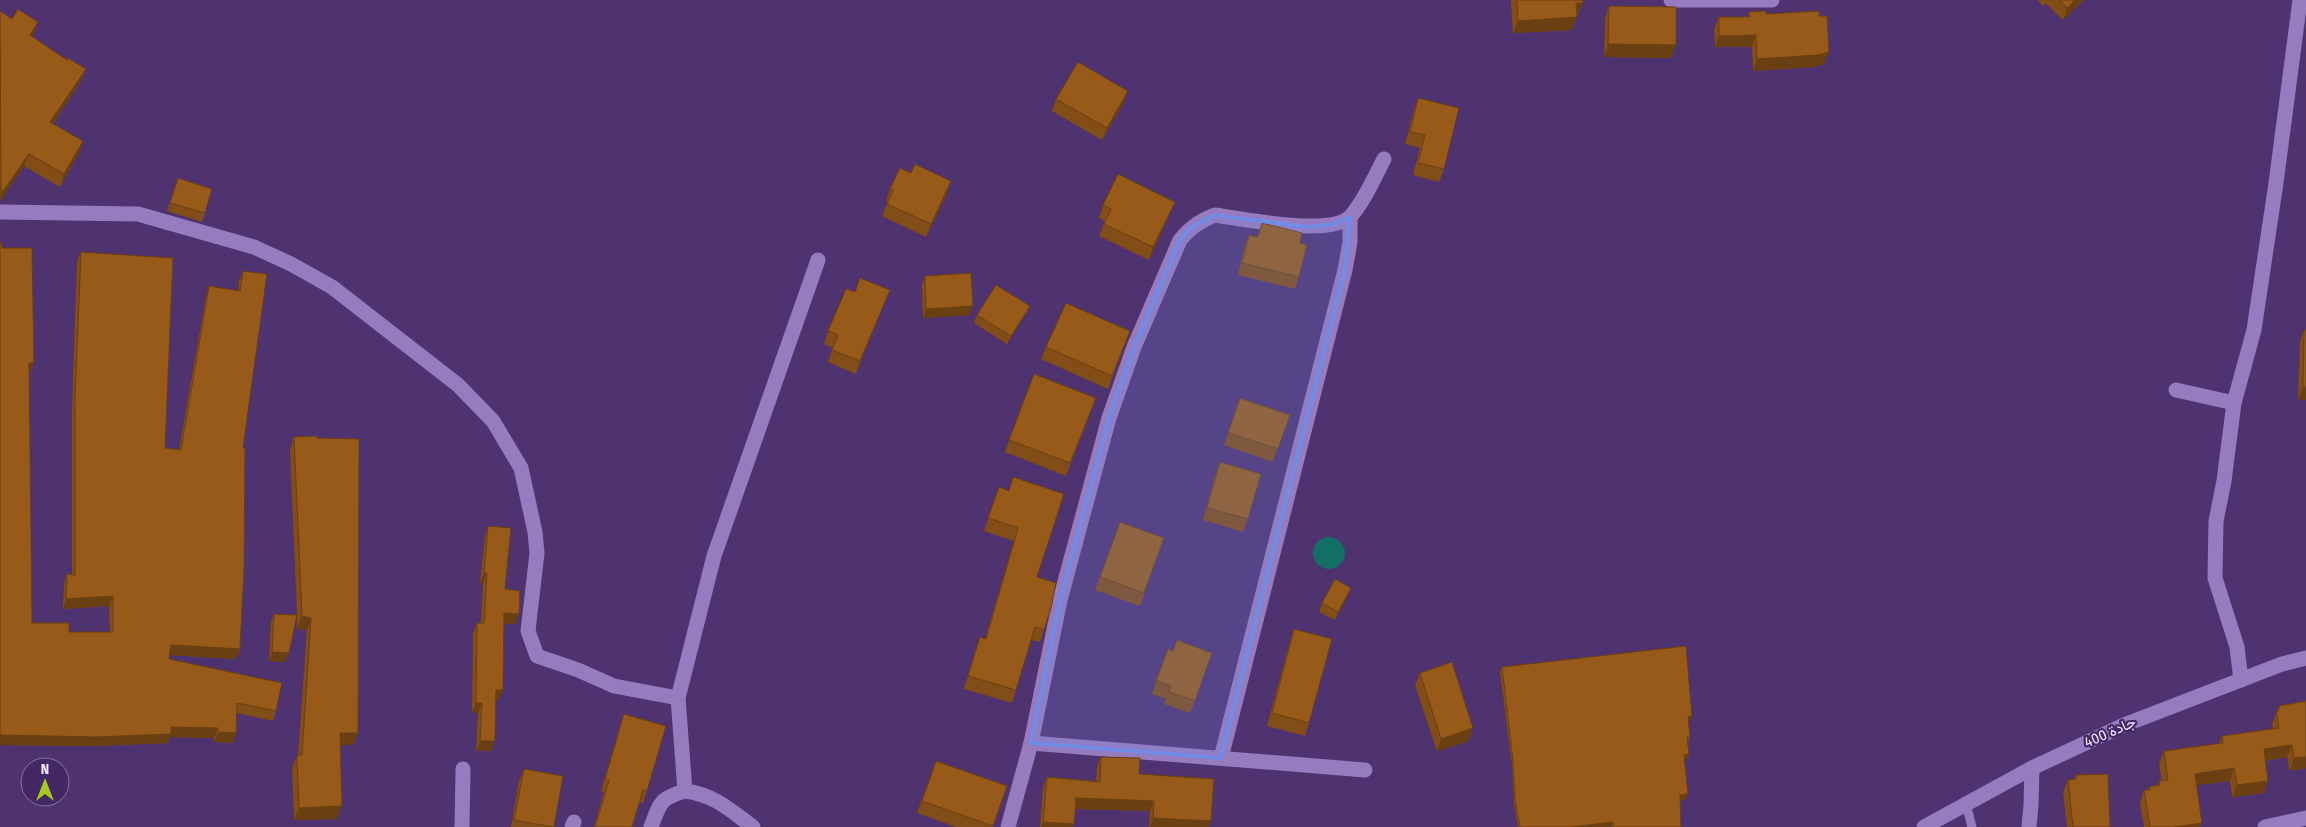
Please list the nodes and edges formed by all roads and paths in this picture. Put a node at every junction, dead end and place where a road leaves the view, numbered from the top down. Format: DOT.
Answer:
graph roads {
  1 [pos="1671,0"];
  2 [pos="1772,0"];
  3 [pos="2300,0"];
  4 [pos="1384,159"];
  5 [pos="0,212"];
  6 [pos="1350,217"];
  7 [pos="818,260"];
  8 [pos="2176,390"];
  9 [pos="2234,403"];
  10 [pos="2306,658"];
  11 [pos="2241,680"];
  12 [pos="678,698"];
  13 [pos="1031,743"];
  14 [pos="1221,758"];
  15 [pos="2032,768"];
  16 [pos="463,769"];
  17 [pos="1365,770"];
  18 [pos="686,791"];
  19 [pos="1966,804"];
  20 [pos="2306,818"];
  21 [pos="462,827"];
  22 [pos="651,827"];
  23 [pos="754,827"];
  24 [pos="1008,827"];
  25 [pos="1924,827"];
  26 [pos="1972,827"];
  27 [pos="2028,827"];
  28 [pos="2265,827"];
  1 -- 2 [label="street"];
  3 -- 9 [label="street"];
  4 -- 6 [label="street"];
  5 -- 12 [label="street"];
  6 -- 13 [label="street"];
  6 -- 14 [label="street"];
  7 -- 12 [label="street"];
  8 -- 9 [label="street"];
  9 -- 11 [label="street"];
  10 -- 11 [label="street, جادة 400"];
  11 -- 15 [label="street, جادة 400"];
  12 -- 18 [label="street"];
  13 -- 14 [label="street"];
  13 -- 24 [label="street"];
  14 -- 17 [label="street"];
  15 -- 19 [label="street, جادة 400"];
  15 -- 27 [label="street"];
  16 -- 21 [label="street"];
  18 -- 22 [label="street"];
  18 -- 23 [label="street"];
  19 -- 25 [label="street, جادة 400"];
  19 -- 26 [label="lane"];
  20 -- 28 [label="street"];
}
